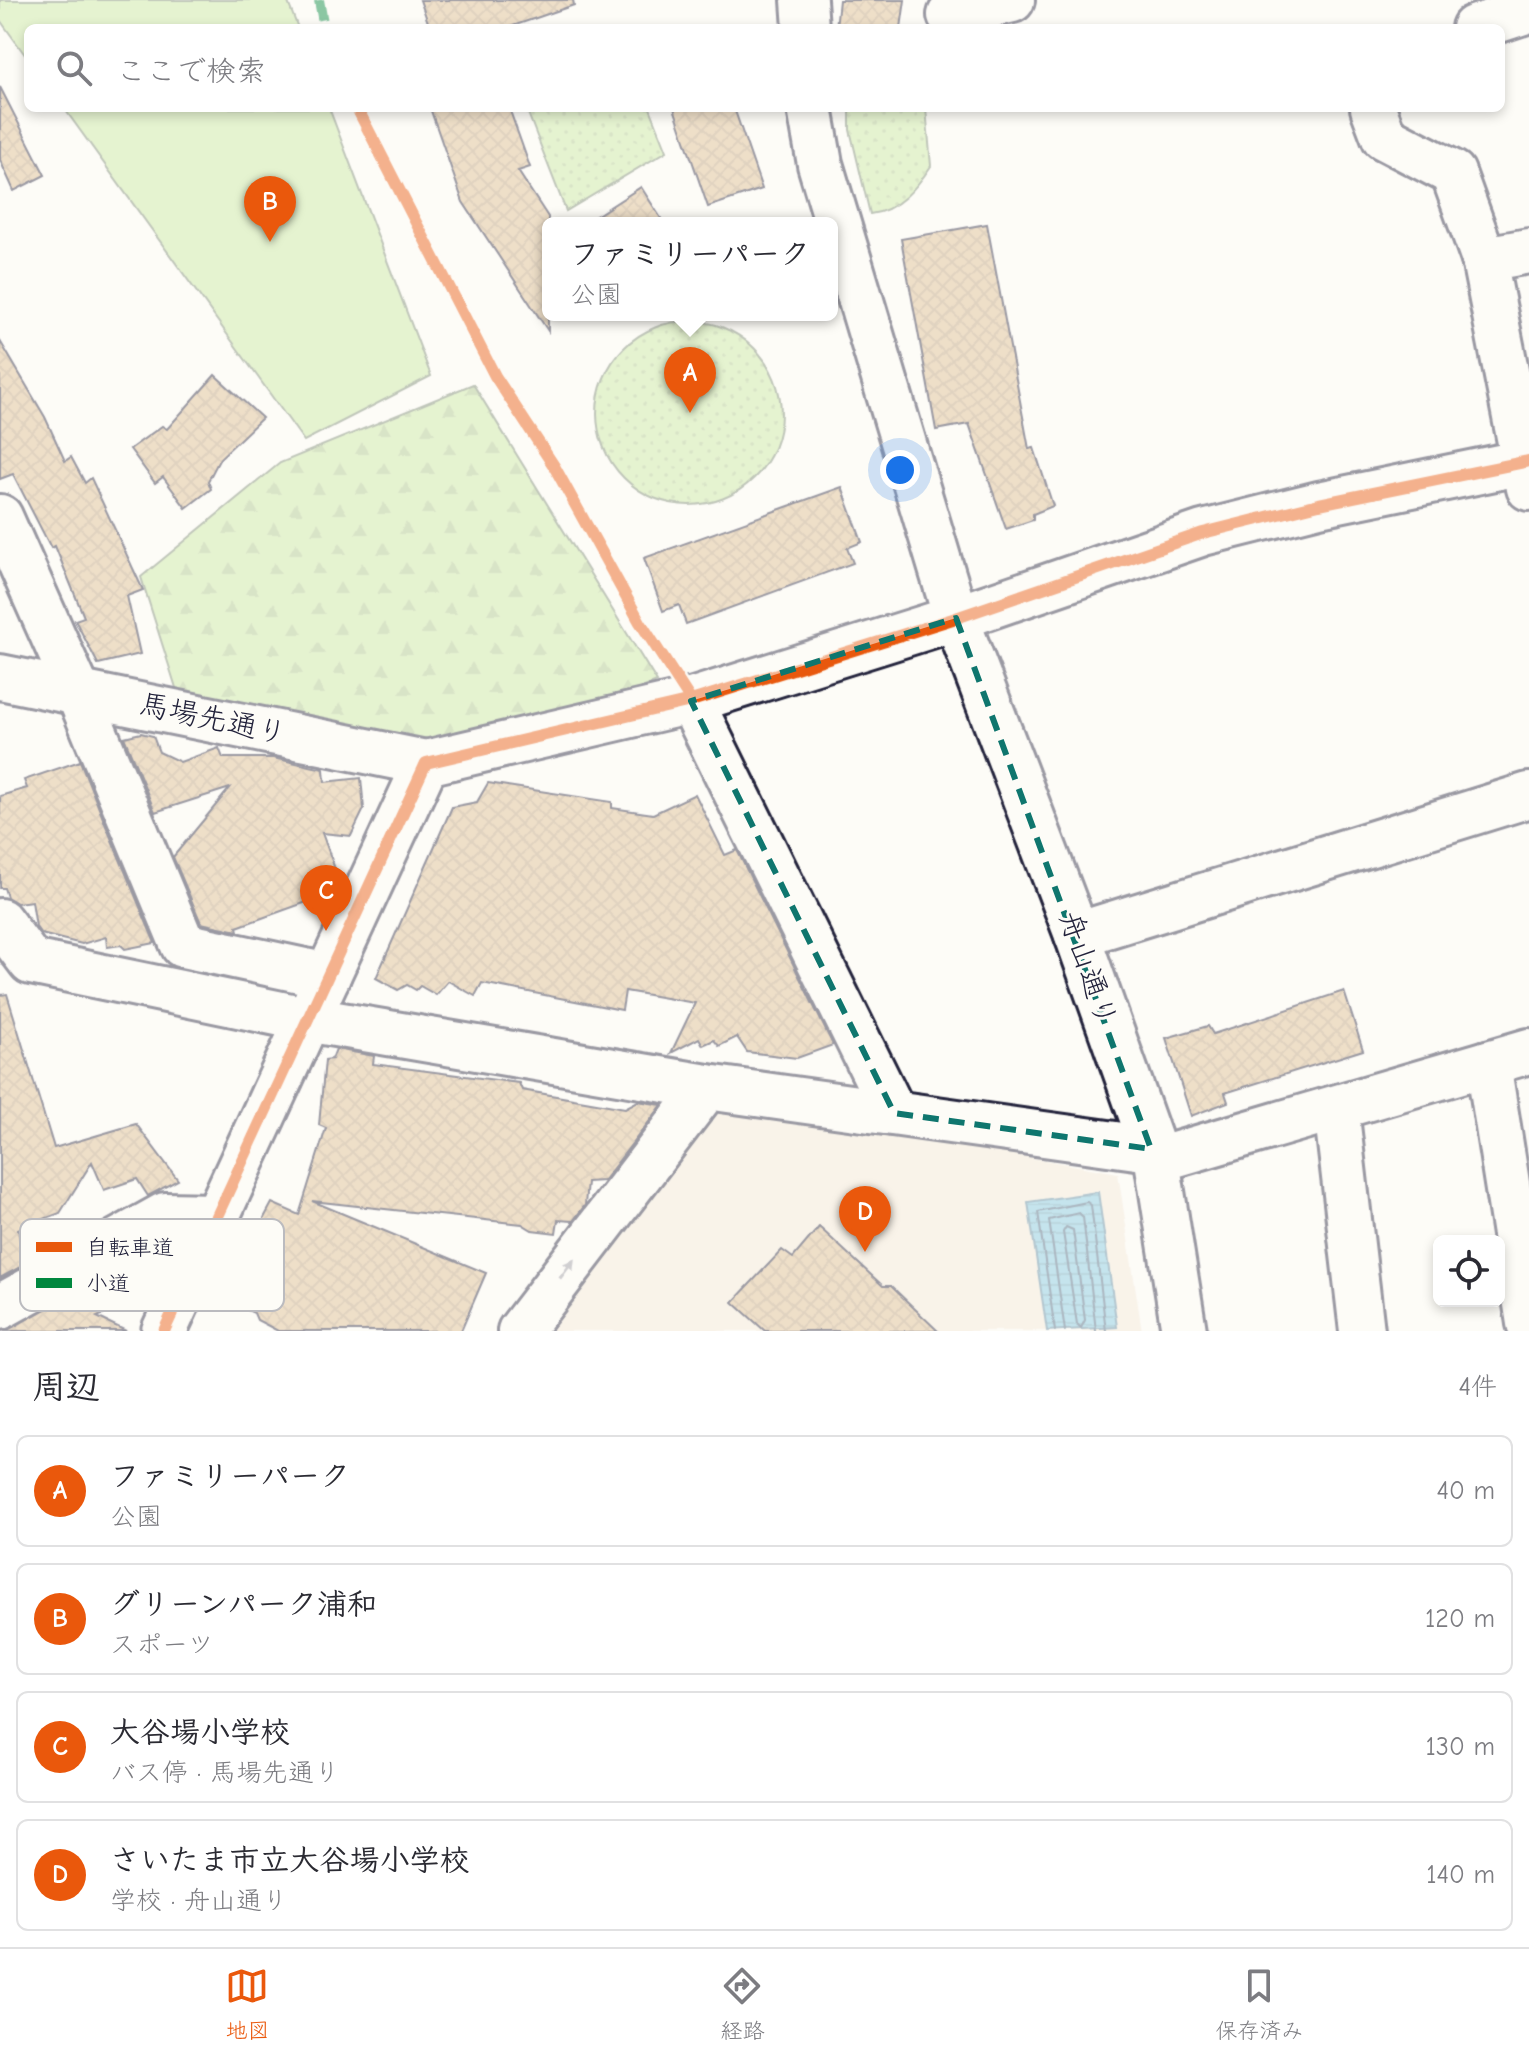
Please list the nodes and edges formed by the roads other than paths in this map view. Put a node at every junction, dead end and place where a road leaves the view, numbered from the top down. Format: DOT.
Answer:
graph roads {
  1 [pos="804,0"];
  2 [pos="1012,0"];
  3 [pos="1529,10"];
  4 [pos="949,14"];
  5 [pos="806,24"];
  6 [pos="1486,24"];
  7 [pos="811,112"];
  8 [pos="1375,112"];
  9 [pos="836,217"];
  10 [pos="838,224"];
  11 [pos="1529,251"];
  12 [pos="1484,259"];
  13 [pos="1526,470"];
  14 [pos="0,517"];
  15 [pos="956,618"];
  16 [pos="0,677"];
  17 [pos="78,692"];
  18 [pos="691,701"];
  19 [pos="426,763"];
  20 [pos="1529,795"];
  21 [pos="1,925"];
  22 [pos="1077,935"];
  23 [pos="328,976"];
  24 [pos="306,1019"];
  25 [pos="1509,1057"];
  26 [pos="707,1087"];
  27 [pos="1336,1108"];
  28 [pos="894,1113"];
  29 [pos="1154,1154"];
  30 [pos="215,1216"];
  31 [pos="158,1219"];
  32 [pos="214,1219"];
  33 [pos="20,1296"];
  34 [pos="0,1307"];
  35 [pos="173,1311"];
  36 [pos="1529,1323"];
  37 [pos="164,1331"];
  38 [pos="520,1331"];
  39 [pos="1184,1331"];
  40 [pos="1362,1331"];
  1 -- 5 [label="street"];
  2 -- 4 [label="street"];
  3 -- 6 [label="street"];
  7 -- 9 [label="street, 舟山通り"];
  8 -- 12 [label="street"];
  10 -- 15 [label="street, 舟山通り"];
  11 -- 12 [label="street"];
  12 -- 13 [label="street"];
  13 -- 15 [label="street"];
  14 -- 17 [label="street"];
  15 -- 18 [label="street"];
  15 -- 22 [label="street, 舟山通り"];
  16 -- 17 [label="street, 馬場先通り"];
  17 -- 19 [label="street, 馬場先通り"];
  17 -- 23 [label="street"];
  18 -- 19 [label="street"];
  18 -- 28 [label="street"];
  19 -- 23 [label="street"];
  20 -- 22 [label="street"];
  21 -- 24 [label="street"];
  22 -- 29 [label="street, 舟山通り"];
  23 -- 24 [label="street"];
  24 -- 26 [label="street"];
  24 -- 30 [label="street"];
  25 -- 27 [label="street"];
  25 -- 36 [label="street"];
  26 -- 28 [label="street"];
  38 -- 26 [label="street, one-way"];
  27 -- 29 [label="street"];
  27 -- 40 [label="street"];
  28 -- 29 [label="street"];
  29 -- 39 [label="street, 舟山通り"];
  30 -- 31 [label="street"];
  30 -- 32 [label="street"];
  33 -- 34 [label="street"];
  35 -- 37 [label="street"];
}
